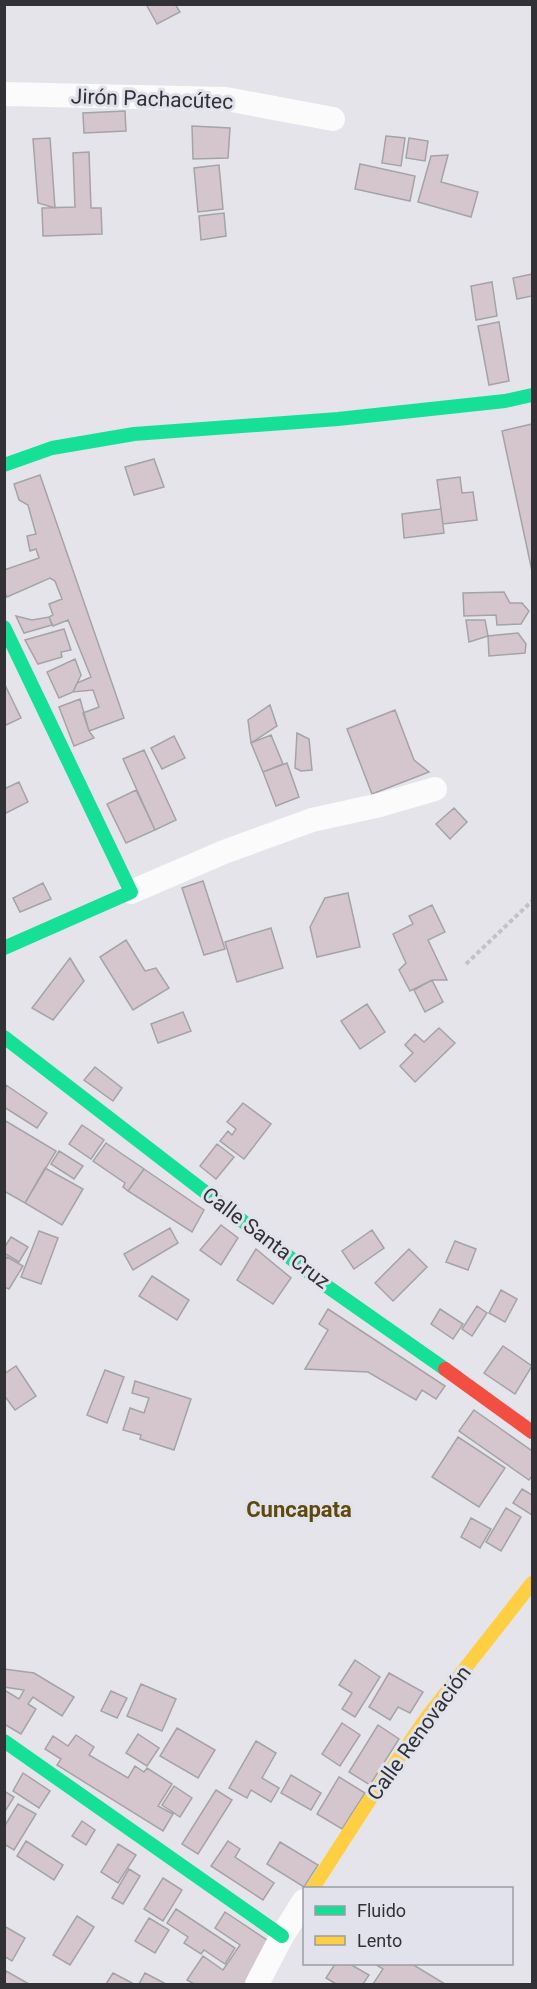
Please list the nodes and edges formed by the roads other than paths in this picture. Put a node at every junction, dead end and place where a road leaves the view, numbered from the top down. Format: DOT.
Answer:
graph roads {
  1 [pos="4,94"];
  2 [pos="333,119"];
  3 [pos="532,395"];
  4 [pos="4,465"];
  5 [pos="4,627"];
  6 [pos="435,789"];
  7 [pos="131,892"];
  8 [pos="4,948"];
  9 [pos="4,1037"];
  10 [pos="532,1432"];
  11 [pos="532,1583"];
  12 [pos="4,1741"];
  13 [pos="314,1887"];
  14 [pos="303,1903"];
  15 [pos="282,1936"];
  16 [pos="257,1984"];
  1 -- 2 [label="street, Jirón Pachacútec"];
  3 -- 4 [label="street"];
  5 -- 7 [label="street"];
  6 -- 7 [label="street"];
  7 -- 8 [label="street"];
  9 -- 10 [label="street, Calle Santa Cruz"];
  11 -- 13 [label="street, Calle Renovación"];
  12 -- 15 [label="street"];
  14 -- 15 [label="street"];
  15 -- 16 [label="street"];
}
